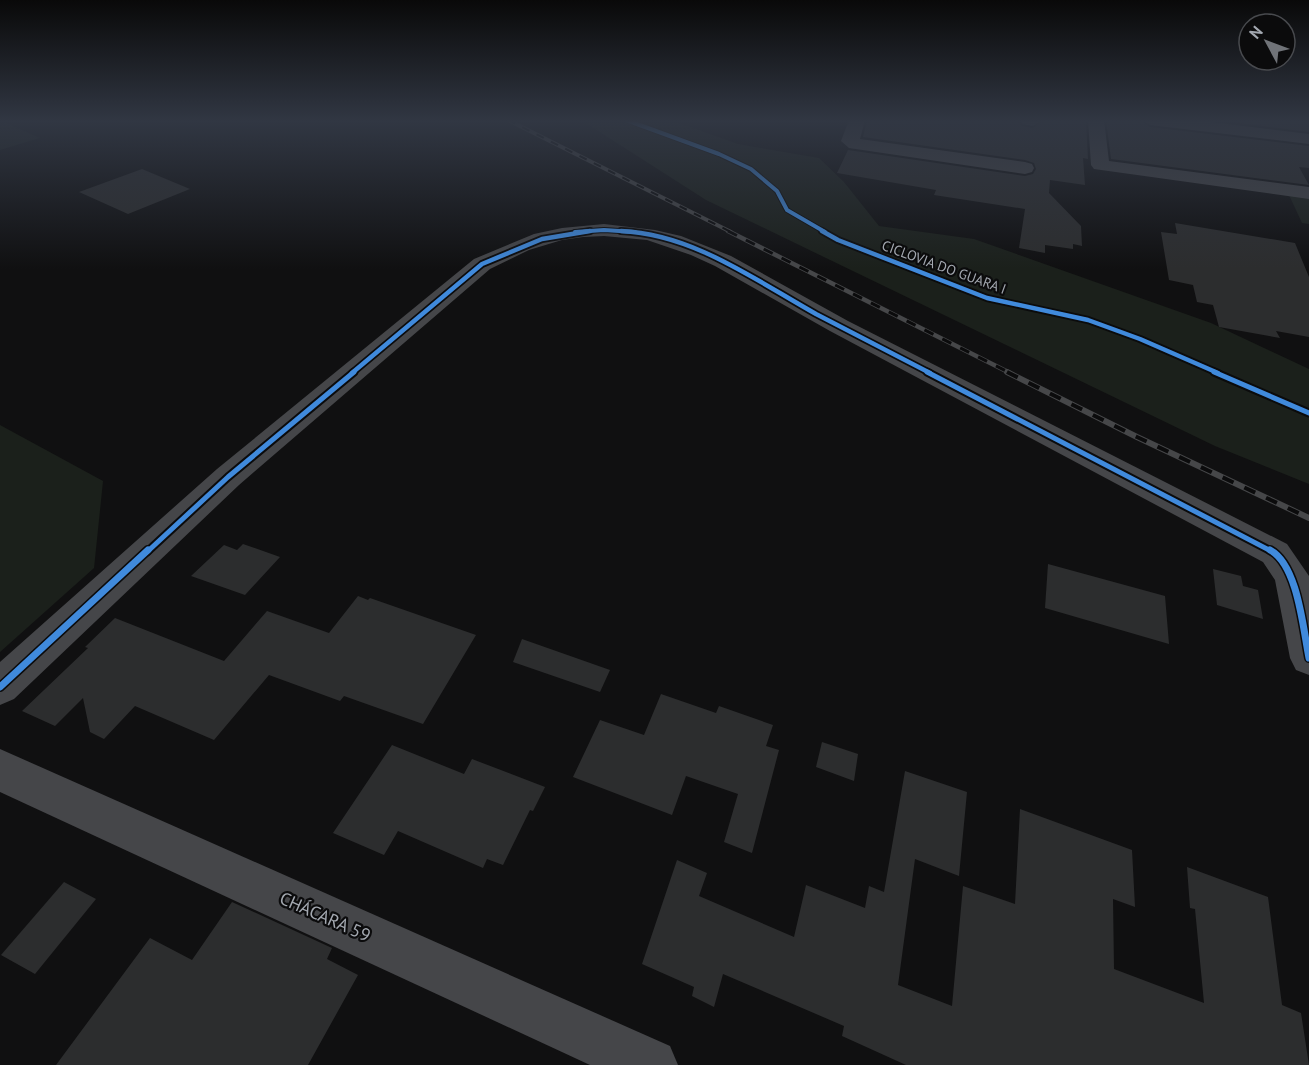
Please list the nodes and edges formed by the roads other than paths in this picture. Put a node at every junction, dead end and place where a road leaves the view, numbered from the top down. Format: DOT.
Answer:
graph roads {
  1 [pos="1135,170"];
  2 [pos="1309,193"];
  3 [pos="1309,658"];
  4 [pos="0,687"];
  5 [pos="0,770"];
  6 [pos="651,1065"];
  1 -- 2 [label="street"];
  3 -- 4 [label="street"];
  5 -- 6 [label="street, CHÁCARA 59"];
}
